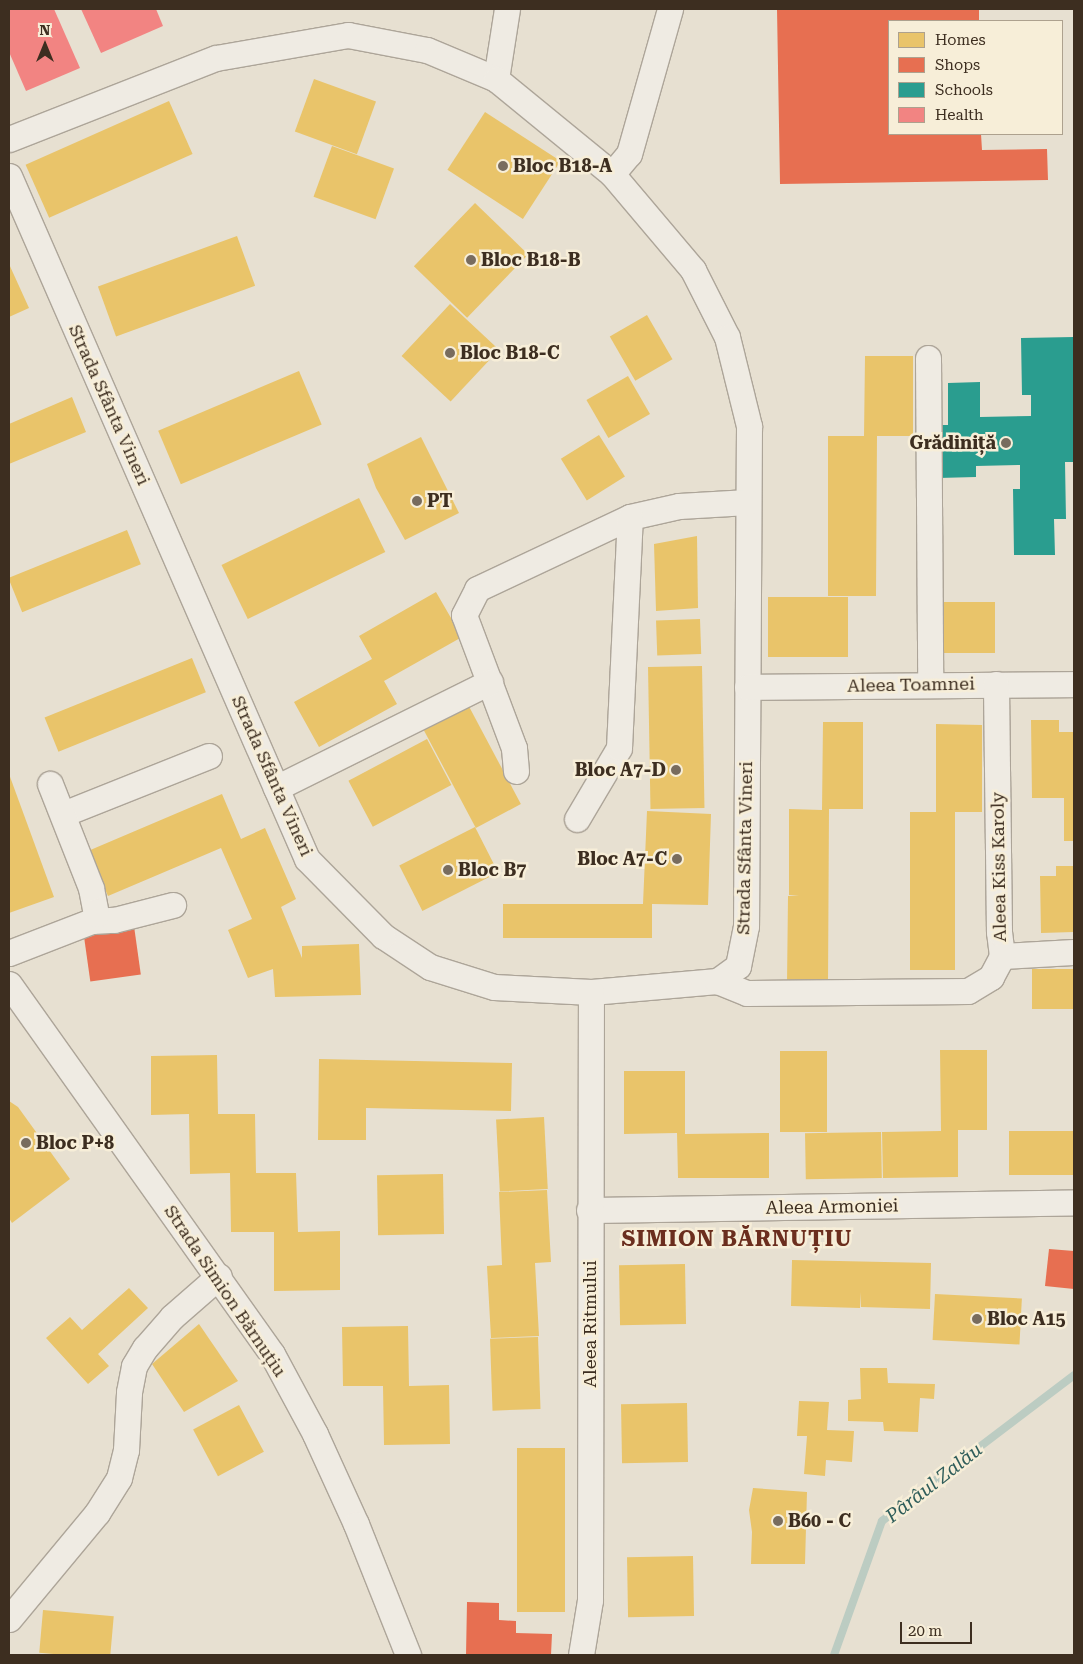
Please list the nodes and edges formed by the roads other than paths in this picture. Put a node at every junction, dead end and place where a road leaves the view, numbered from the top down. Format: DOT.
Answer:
graph roads {
  1 [pos="507,9"];
  2 [pos="670,9"];
  3 [pos="496,79"];
  4 [pos="9,139"];
  5 [pos="612,174"];
  6 [pos="9,176"];
  7 [pos="928,358"];
  8 [pos="748,502"];
  9 [pos="630,517"];
  10 [pos="490,682"];
  11 [pos="930,684"];
  12 [pos="996,684"];
  13 [pos="1074,684"];
  14 [pos="747,687"];
  15 [pos="209,756"];
  16 [pos="516,771"];
  17 [pos="50,784"];
  18 [pos="276,788"];
  19 [pos="62,814"];
  20 [pos="577,819"];
  21 [pos="173,905"];
  22 [pos="92,921"];
  23 [pos="1074,952"];
  24 [pos="9,953"];
  25 [pos="1002,956"];
  26 [pos="717,981"];
  27 [pos="591,992"];
  28 [pos="12,993"];
  29 [pos="1074,1202"];
  30 [pos="589,1210"];
  31 [pos="219,1276"];
  32 [pos="9,1619"];
  33 [pos="408,1654"];
  34 [pos="581,1655"];
  1 -- 3 [label="street"];
  2 -- 5 [label="street"];
  3 -- 4 [label="street, Strada Sfânta Vineri"];
  3 -- 5 [label="street, Strada Sfânta Vineri"];
  5 -- 8 [label="street, Strada Sfânta Vineri"];
  6 -- 18 [label="street, Strada Sfânta Vineri"];
  7 -- 11 [label="street"];
  8 -- 9 [label="street"];
  8 -- 14 [label="street, Strada Sfânta Vineri"];
  9 -- 10 [label="street"];
  9 -- 20 [label="street"];
  10 -- 16 [label="street"];
  10 -- 18 [label="street"];
  11 -- 12 [label="street, Aleea Toamnei"];
  11 -- 14 [label="street, Aleea Toamnei"];
  12 -- 13 [label="street, Aleea Toamnei"];
  12 -- 25 [label="street, Aleea Kiss Karoly"];
  14 -- 26 [label="street, Strada Sfânta Vineri"];
  15 -- 19 [label="street"];
  17 -- 19 [label="street"];
  18 -- 27 [label="street, Strada Sfânta Vineri"];
  19 -- 22 [label="street"];
  21 -- 22 [label="street"];
  22 -- 24 [label="street"];
  23 -- 25 [label="street"];
  25 -- 26 [label="street, Aleea Kiss Karoly"];
  26 -- 27 [label="street, Strada Sfânta Vineri"];
  27 -- 30 [label="street, Aleea Ritmului"];
  28 -- 31 [label="street, Strada Simion Bărnuțiu"];
  29 -- 30 [label="street, Aleea Armoniei"];
  30 -- 34 [label="street, Aleea Ritmului"];
  31 -- 32 [label="street"];
  31 -- 33 [label="street, Strada Simion Bărnuțiu"];
}
